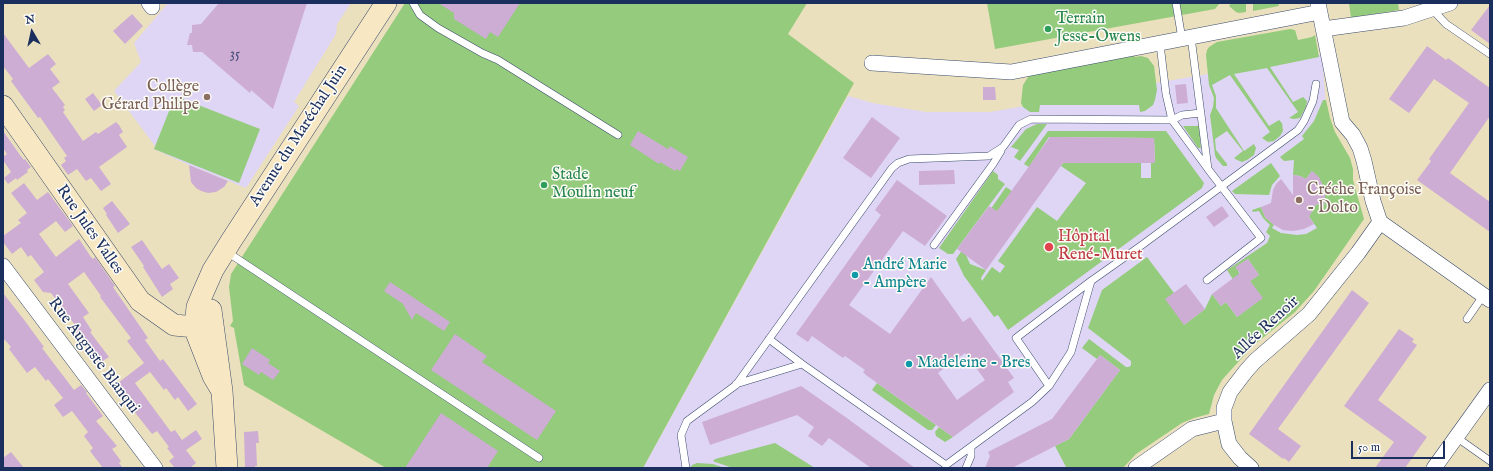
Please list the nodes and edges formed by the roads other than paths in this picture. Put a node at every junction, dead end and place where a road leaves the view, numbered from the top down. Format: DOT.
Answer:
graph roads {
  1 [pos="386,3"];
  2 [pos="413,3"];
  3 [pos="1176,3"];
  4 [pos="1450,3"];
  5 [pos="1319,8"];
  6 [pos="1432,9"];
  7 [pos="1323,29"];
  8 [pos="1187,38"];
  9 [pos="1160,44"];
  10 [pos="1490,54"];
  11 [pos="872,63"];
  12 [pos="1316,84"];
  13 [pos="3,106"];
  14 [pos="1201,113"];
  15 [pos="1172,120"];
  16 [pos="618,135"];
  17 [pos="1003,147"];
  18 [pos="1208,169"];
  19 [pos="1222,187"];
  20 [pos="1380,222"];
  21 [pos="934,245"];
  22 [pos="225,251"];
  23 [pos="3,266"];
  24 [pos="1207,280"];
  25 [pos="1091,281"];
  26 [pos="1487,298"];
  27 [pos="1467,319"];
  28 [pos="204,325"];
  29 [pos="769,339"];
  30 [pos="802,364"];
  31 [pos="736,384"];
  32 [pos="1049,386"];
  33 [pos="1490,390"];
  34 [pos="1224,421"];
  35 [pos="1456,437"];
  36 [pos="971,447"];
  37 [pos="539,458"];
  38 [pos="1490,461"];
  39 [pos="155,468"];
  40 [pos="227,468"];
  41 [pos="686,468"];
  42 [pos="966,468"];
  43 [pos="1136,468"];
  44 [pos="1251,468"];
  45 [pos="1434,468"];
  1 -- 22 [label="street, Avenue du Maréchal Juin"];
  2 -- 16 [label="lane"];
  3 -- 8 [label="lane"];
  4 -- 6 [label="street"];
  5 -- 7 [label="street"];
  5 -- 8 [label="street"];
  6 -- 7 [label="street"];
  6 -- 10 [label="lane"];
  7 -- 20 [label="street"];
  8 -- 9 [label="street"];
  8 -- 14 [label="lane"];
  9 -- 11 [label="street"];
  9 -- 15 [label="lane"];
  12 -- 19 [label="lane"];
  13 -- 28 [label="street, Rue Jules Valles"];
  14 -- 15 [label="lane"];
  14 -- 18 [label="lane"];
  15 -- 17 [label="lane"];
  15 -- 18 [label="lane"];
  17 -- 21 [label="lane"];
  17 -- 29 [label="lane"];
  18 -- 19 [label="lane"];
  19 -- 24 [label="lane"];
  19 -- 25 [label="lane"];
  20 -- 26 [label="street"];
  20 -- 34 [label="street, Allée Renoir"];
  22 -- 28 [label="street, Avenue du Maréchal Juin"];
  22 -- 37 [label="lane"];
  23 -- 39 [label="street, Rue Auguste Blanqui"];
  25 -- 32 [label="lane"];
  25 -- 32 [label="lane"];
  26 -- 27 [label="lane"];
  28 -- 40 [label="street"];
  29 -- 30 [label="lane"];
  29 -- 31 [label="lane"];
  30 -- 31 [label="lane"];
  30 -- 36 [label="lane"];
  31 -- 41 [label="lane"];
  32 -- 36 [label="lane"];
  33 -- 35 [label="street"];
  34 -- 43 [label="street"];
  34 -- 44 [label="street, Allée Renoir"];
  35 -- 38 [label="lane"];
  35 -- 45 [label="street"];
  36 -- 42 [label="lane"];
}
